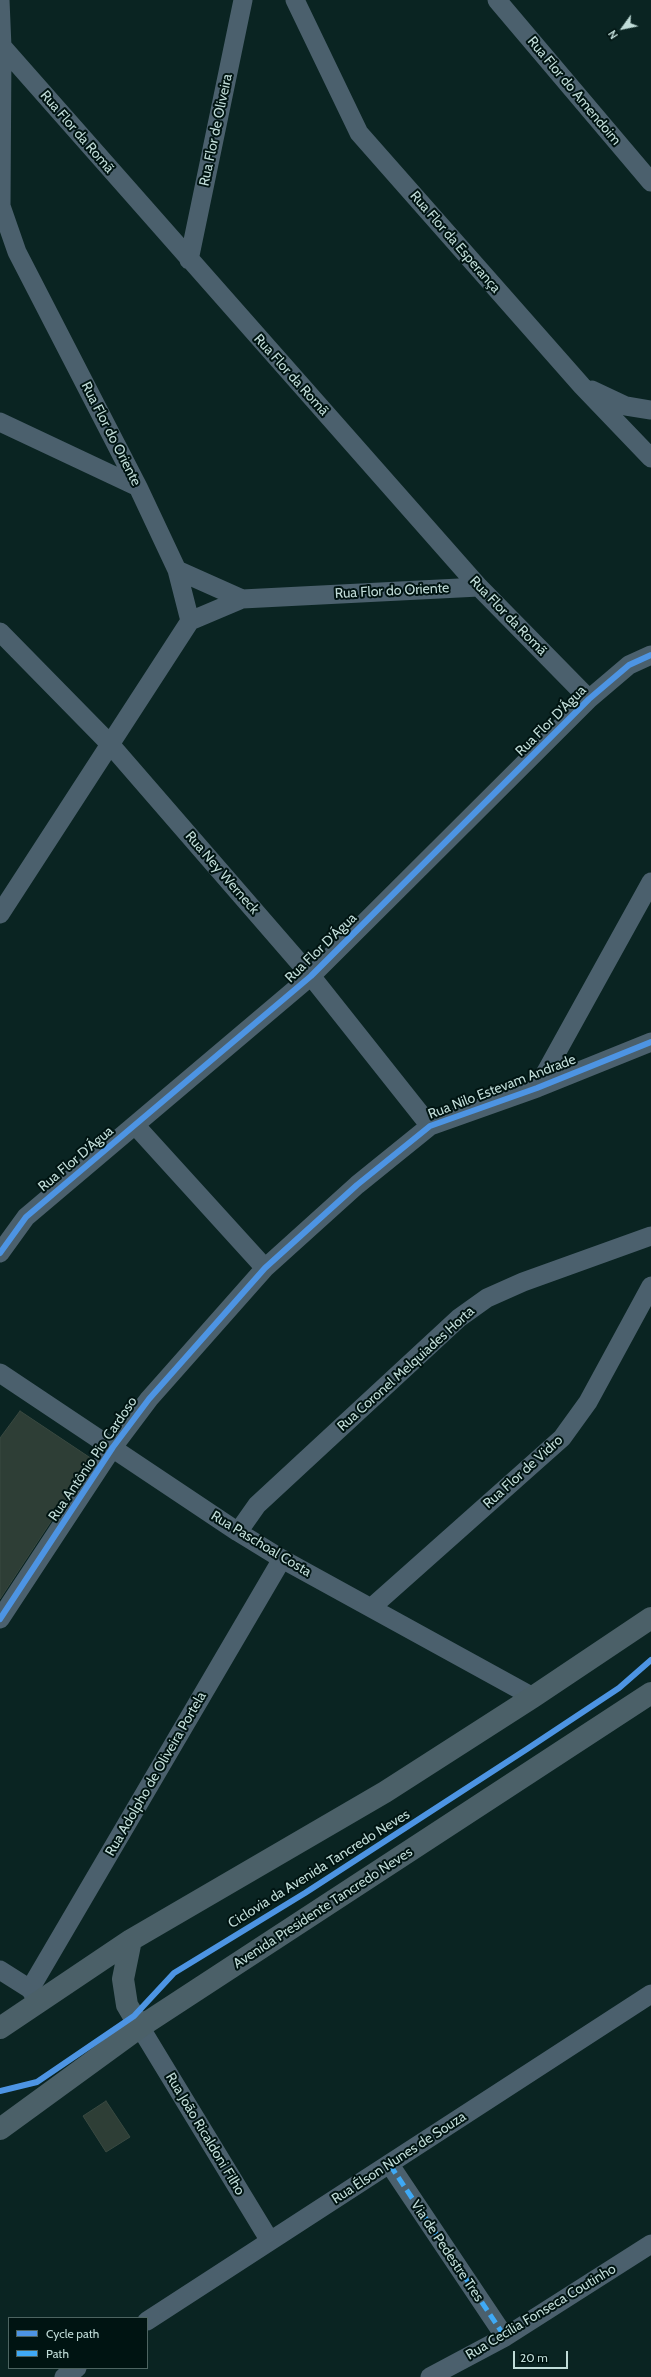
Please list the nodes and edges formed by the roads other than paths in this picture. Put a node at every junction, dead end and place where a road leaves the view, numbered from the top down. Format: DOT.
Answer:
graph roads {
  1 [pos="0,0"];
  2 [pos="243,0"];
  3 [pos="295,0"];
  4 [pos="497,0"];
  5 [pos="1,46"];
  6 [pos="651,182"];
  7 [pos="189,260"];
  8 [pos="582,386"];
  9 [pos="651,410"];
  10 [pos="0,422"];
  11 [pos="651,458"];
  12 [pos="138,486"];
  13 [pos="177,570"];
  14 [pos="479,587"];
  15 [pos="242,599"];
  16 [pos="190,621"];
  17 [pos="0,632"];
  18 [pos="651,655"];
  19 [pos="589,699"];
  20 [pos="109,743"];
  21 [pos="651,882"];
  22 [pos="0,914"];
  23 [pos="311,976"];
  24 [pos="651,1042"];
  25 [pos="537,1088"];
  26 [pos="135,1125"];
  27 [pos="430,1126"];
  28 [pos="651,1236"];
  29 [pos="0,1253"];
  30 [pos="265,1268"];
  31 [pos="651,1286"];
  32 [pos="0,1373"];
  33 [pos="113,1447"];
  34 [pos="238,1532"];
  35 [pos="282,1559"];
  36 [pos="372,1607"];
  37 [pos="651,1618"];
  38 [pos="0,1619"];
  39 [pos="651,1693"];
  40 [pos="533,1697"];
  41 [pos="131,1940"];
  42 [pos="0,1970"];
  43 [pos="651,1994"];
  44 [pos="34,1996"];
  45 [pos="140,2027"];
  46 [pos="0,2028"];
  47 [pos="0,2129"];
  48 [pos="390,2165"];
  49 [pos="270,2241"];
  50 [pos="651,2244"];
  51 [pos="148,2320"];
  52 [pos="505,2337"];
  53 [pos="76,2369"];
  54 [pos="64,2377"];
  55 [pos="430,2377"];
  1 -- 5 [label="street, Rua Flor do Oriente"];
  2 -- 7 [label="street, Rua Flor de Oliveira"];
  3 -- 8 [label="street, Rua Flor da Esperança"];
  4 -- 6 [label="street, Rua Flor do Amendoim"];
  5 -- 7 [label="street, Rua Flor da Romã"];
  5 -- 12 [label="street, Rua Flor do Oriente"];
  7 -- 14 [label="street, Rua Flor da Romã"];
  8 -- 9 [label="street"];
  8 -- 11 [label="street, Rua Flor da Esperança"];
  10 -- 12 [label="street"];
  12 -- 13 [label="street, Rua Flor do Oriente"];
  13 -- 15 [label="street, Rua Flor do Oriente"];
  13 -- 16 [label="street"];
  14 -- 15 [label="street, Rua Flor do Oriente"];
  14 -- 19 [label="street, Rua Flor da Romã"];
  15 -- 16 [label="street"];
  16 -- 20 [label="street"];
  17 -- 20 [label="street, Rua Ney Werneck"];
  18 -- 19 [label="street, Rua Flor D'Água"];
  19 -- 23 [label="street, Rua Flor D'Água"];
  20 -- 22 [label="street"];
  20 -- 23 [label="street, Rua Ney Werneck"];
  21 -- 25 [label="street"];
  23 -- 26 [label="street, Rua Flor D'Água"];
  23 -- 27 [label="street, Rua Ney Werneck"];
  24 -- 25 [label="street, Rua Nilo Estevam Andrade"];
  25 -- 27 [label="street, Rua Nilo Estevam Andrade"];
  26 -- 29 [label="street, Rua Flor D'Água"];
  26 -- 30 [label="street"];
  27 -- 30 [label="street, Rua Nilo Estevam Andrade"];
  28 -- 34 [label="street, Rua Coronel Melquiades Horta"];
  30 -- 33 [label="street, Rua Antônio Pio Cardoso"];
  31 -- 36 [label="street, Rua Flor de Vidro"];
  32 -- 33 [label="street, Rua Paschoal Costa"];
  33 -- 34 [label="street, Rua Paschoal Costa"];
  33 -- 38 [label="street, Rua Antônio Pio Cardoso"];
  34 -- 35 [label="street, Rua Paschoal Costa"];
  35 -- 36 [label="street, Rua Paschoal Costa"];
  35 -- 44 [label="street, Rua Adolpho de Oliveira Portela"];
  36 -- 40 [label="street, Rua Paschoal Costa"];
  37 -- 40 [label="main road"];
  39 -- 45 [label="main road, Avenida Presidente Tancredo Neves"];
  40 -- 41 [label="main road"];
  41 -- 44 [label="main road"];
  41 -- 45 [label="main road"];
  42 -- 44 [label="street"];
  43 -- 48 [label="street, Rua Élson Nunes de Souza"];
  44 -- 46 [label="main road"];
  45 -- 47 [label="main road, Avenida Presidente Tancredo Neves"];
  45 -- 49 [label="street, Rua João Ricaldoni Filho"];
  48 -- 49 [label="street, Rua Élson Nunes de Souza"];
  48 -- 52 [label="street, Via de Pedestre Tres"];
  49 -- 51 [label="street, Rua Élson Nunes de Souza"];
  50 -- 52 [label="street, Rua Cecília Fonseca Coutinho"];
  52 -- 55 [label="street, Rua Cecília Fonseca Coutinho"];
  53 -- 54 [label="street"];
}
